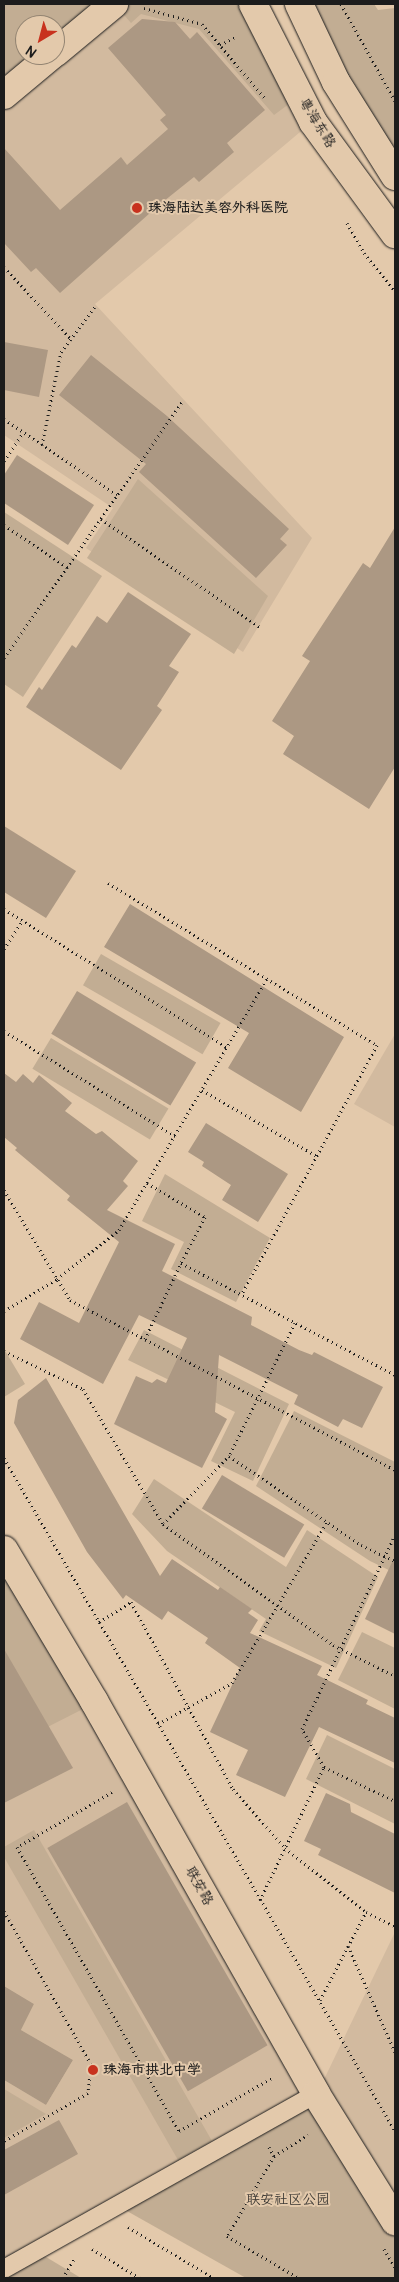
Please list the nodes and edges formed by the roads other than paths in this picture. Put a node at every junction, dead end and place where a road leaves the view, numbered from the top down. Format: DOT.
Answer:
graph roads {
  1 [pos="253,4"];
  2 [pos="299,4"];
  3 [pos="127,5"];
  4 [pos="65,45"];
  5 [pos="40,65"];
  6 [pos="4,95"];
  7 [pos="395,176"];
  8 [pos="395,234"];
  9 [pos="4,1550"];
  10 [pos="316,2094"];
  11 [pos="395,2221"];
  12 [pos="4,2269"];
  1 -- 8 [label="street, 粤海东路"];
  2 -- 7 [label="street"];
  3 -- 4 [label="street"];
  5 -- 6 [label="street"];
  9 -- 10 [label="street, 联安路"];
  10 -- 11 [label="street, 联安路"];
  10 -- 12 [label="lane"];
}
